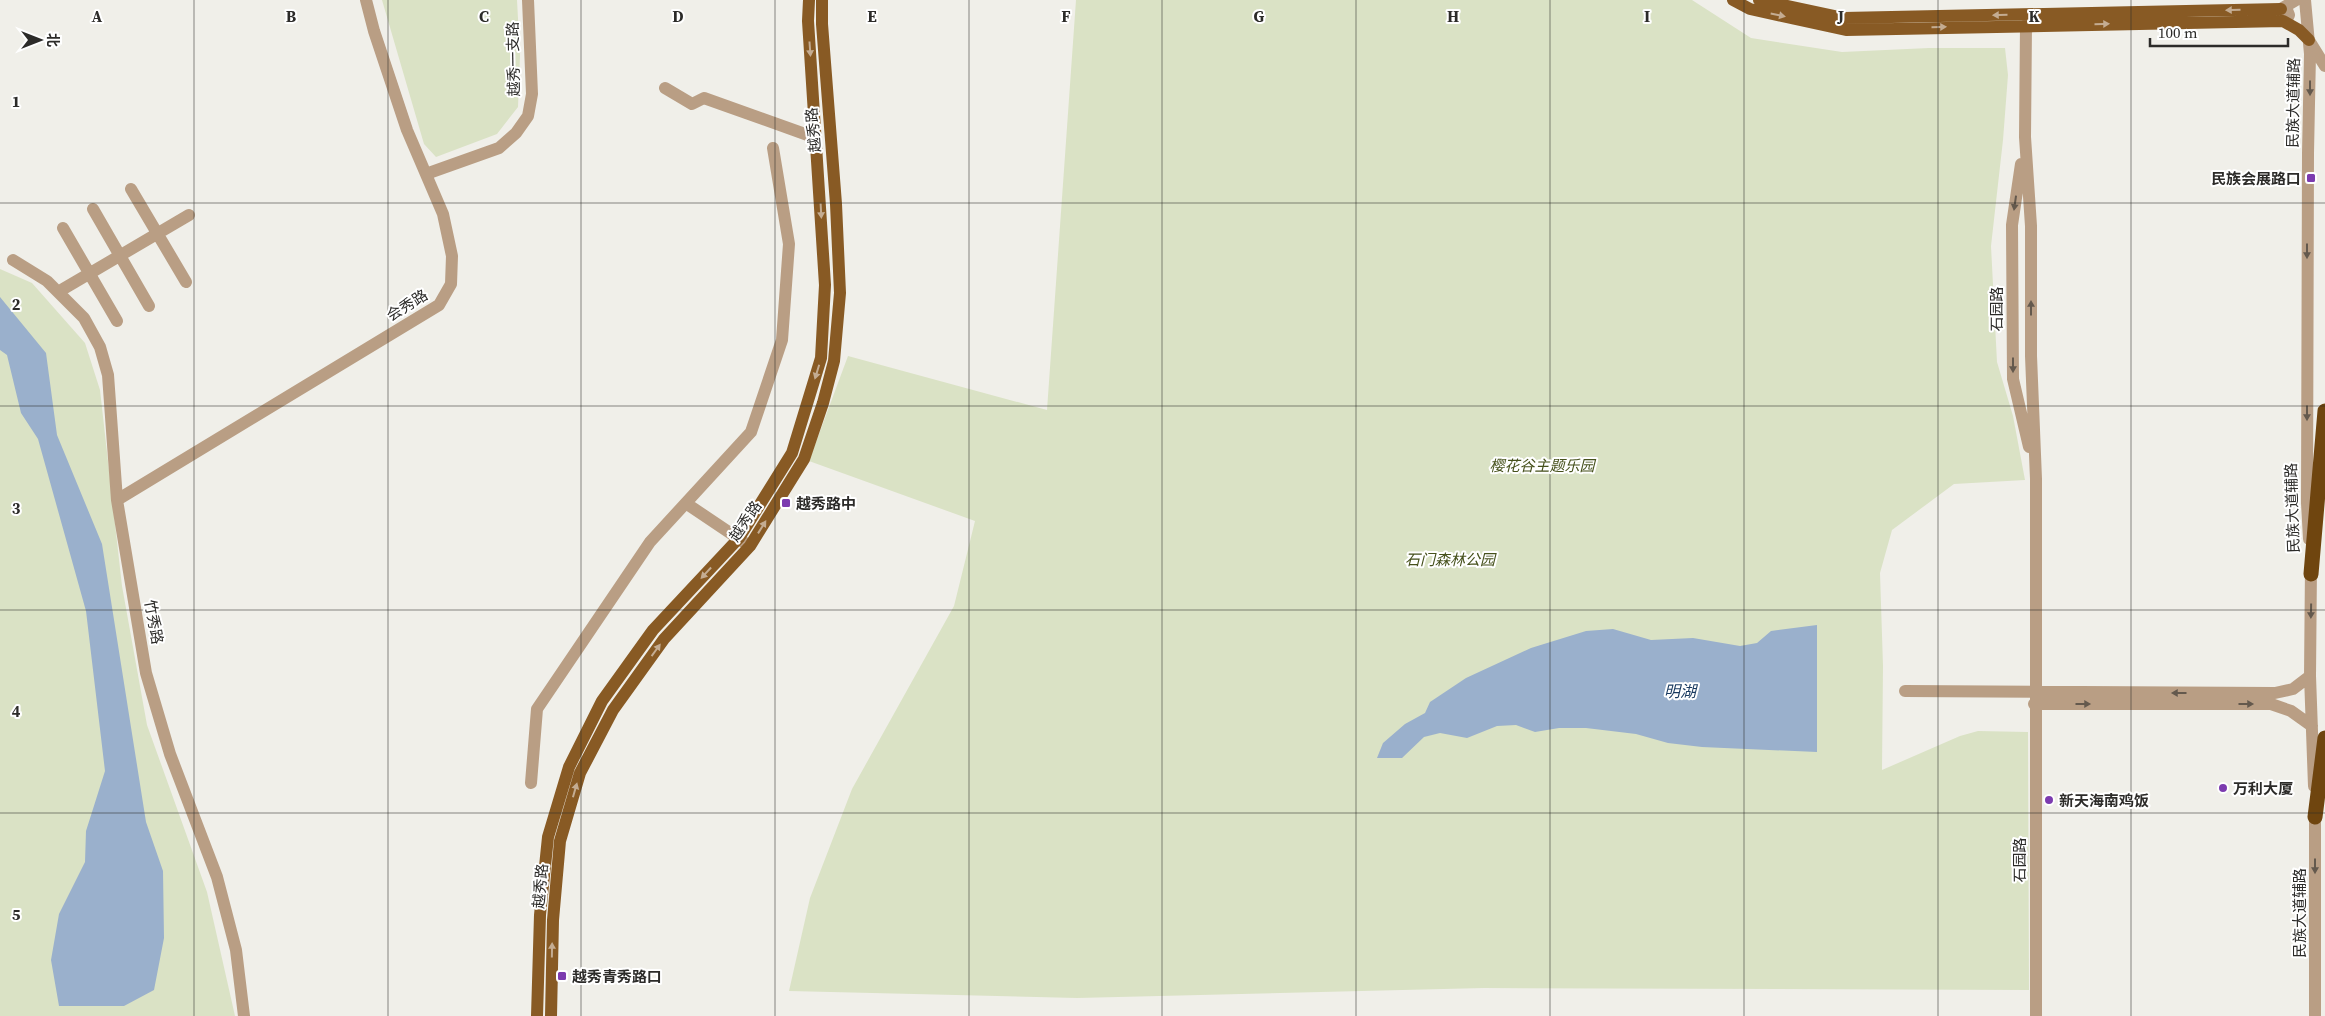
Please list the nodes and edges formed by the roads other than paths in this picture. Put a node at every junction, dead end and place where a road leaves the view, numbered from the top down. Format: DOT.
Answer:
graph roads {
  1 [pos="366,0"];
  2 [pos="528,0"];
  3 [pos="809,0"];
  4 [pos="822,0"];
  5 [pos="1733,0"];
  6 [pos="1759,0"];
  7 [pos="2296,0"];
  8 [pos="2305,0"];
  9 [pos="2282,15"];
  10 [pos="2026,25"];
  11 [pos="2309,40"];
  12 [pos="2325,66"];
  13 [pos="665,88"];
  14 [pos="816,138"];
  15 [pos="2024,138"];
  16 [pos="773,148"];
  17 [pos="426,174"];
  18 [pos="131,189"];
  19 [pos="93,209"];
  20 [pos="189,215"];
  21 [pos="63,228"];
  22 [pos="158,233"];
  23 [pos="120,255"];
  24 [pos="12,260"];
  25 [pos="90,273"];
  26 [pos="186,282"];
  27 [pos="58,292"];
  28 [pos="149,306"];
  29 [pos="117,321"];
  30 [pos="2325,411"];
  31 [pos="2036,479"];
  32 [pos="117,500"];
  33 [pos="687,504"];
  34 [pos="739,538"];
  35 [pos="750,546"];
  36 [pos="2311,574"];
  37 [pos="2310,676"];
  38 [pos="1904,691"];
  39 [pos="2034,698"];
  40 [pos="2312,726"];
  41 [pos="2325,738"];
  42 [pos="532,783"];
  43 [pos="2315,817"];
  44 [pos="244,1016"];
  45 [pos="537,1016"];
  46 [pos="551,1016"];
  47 [pos="2036,1016"];
  48 [pos="2315,1016"];
  1 -- 17 [label="street, 会秀路"];
  2 -- 17 [label="street, 越秀一支路"];
  3 -- 14 [label="main road, 越秀路, one-way"];
  35 -- 4 [label="main road, 越秀路, one-way"];
  5 -- 10 [label="main road, one-way"];
  9 -- 6 [label="main road, one-way"];
  7 -- 9 [label="street"];
  8 -- 11 [label="street, 民族大道辅路"];
  10 -- 9 [label="main road, one-way"];
  9 -- 11 [label="main road"];
  10 -- 15 [label="street, 石园路"];
  11 -- 12 [label="street"];
  11 -- 36 [label="street, 民族大道辅路, one-way"];
  13 -- 14 [label="street"];
  14 -- 34 [label="main road, 越秀路, one-way"];
  31 -- 15 [label="street, 石园路, one-way"];
  15 -- 31 [label="street, 石园路, one-way"];
  16 -- 33 [label="street"];
  17 -- 32 [label="street, 会秀路"];
  18 -- 22 [label="street"];
  19 -- 23 [label="street"];
  20 -- 22 [label="street"];
  21 -- 25 [label="street"];
  22 -- 23 [label="street"];
  22 -- 26 [label="street"];
  23 -- 25 [label="street"];
  23 -- 28 [label="street"];
  24 -- 27 [label="street, 竹秀路"];
  25 -- 27 [label="street"];
  25 -- 29 [label="street"];
  27 -- 32 [label="street, 竹秀路"];
  30 -- 36 [label="highway"];
  31 -- 39 [label="street, 石园路"];
  32 -- 44 [label="street, 竹秀路"];
  33 -- 34 [label="street"];
  33 -- 42 [label="street"];
  34 -- 35 [label="street"];
  34 -- 45 [label="main road, 越秀路, one-way"];
  46 -- 35 [label="main road, 越秀路, one-way"];
  36 -- 37 [label="street, 民族大道辅路, one-way"];
  37 -- 39 [label="street, one-way"];
  37 -- 40 [label="street, 民族大道辅路"];
  38 -- 39 [label="street"];
  39 -- 40 [label="street, one-way"];
  39 -- 47 [label="street, 石园路"];
  40 -- 43 [label="street, 民族大道辅路"];
  41 -- 43 [label="highway"];
  43 -- 48 [label="street, 民族大道辅路, one-way"];
}
